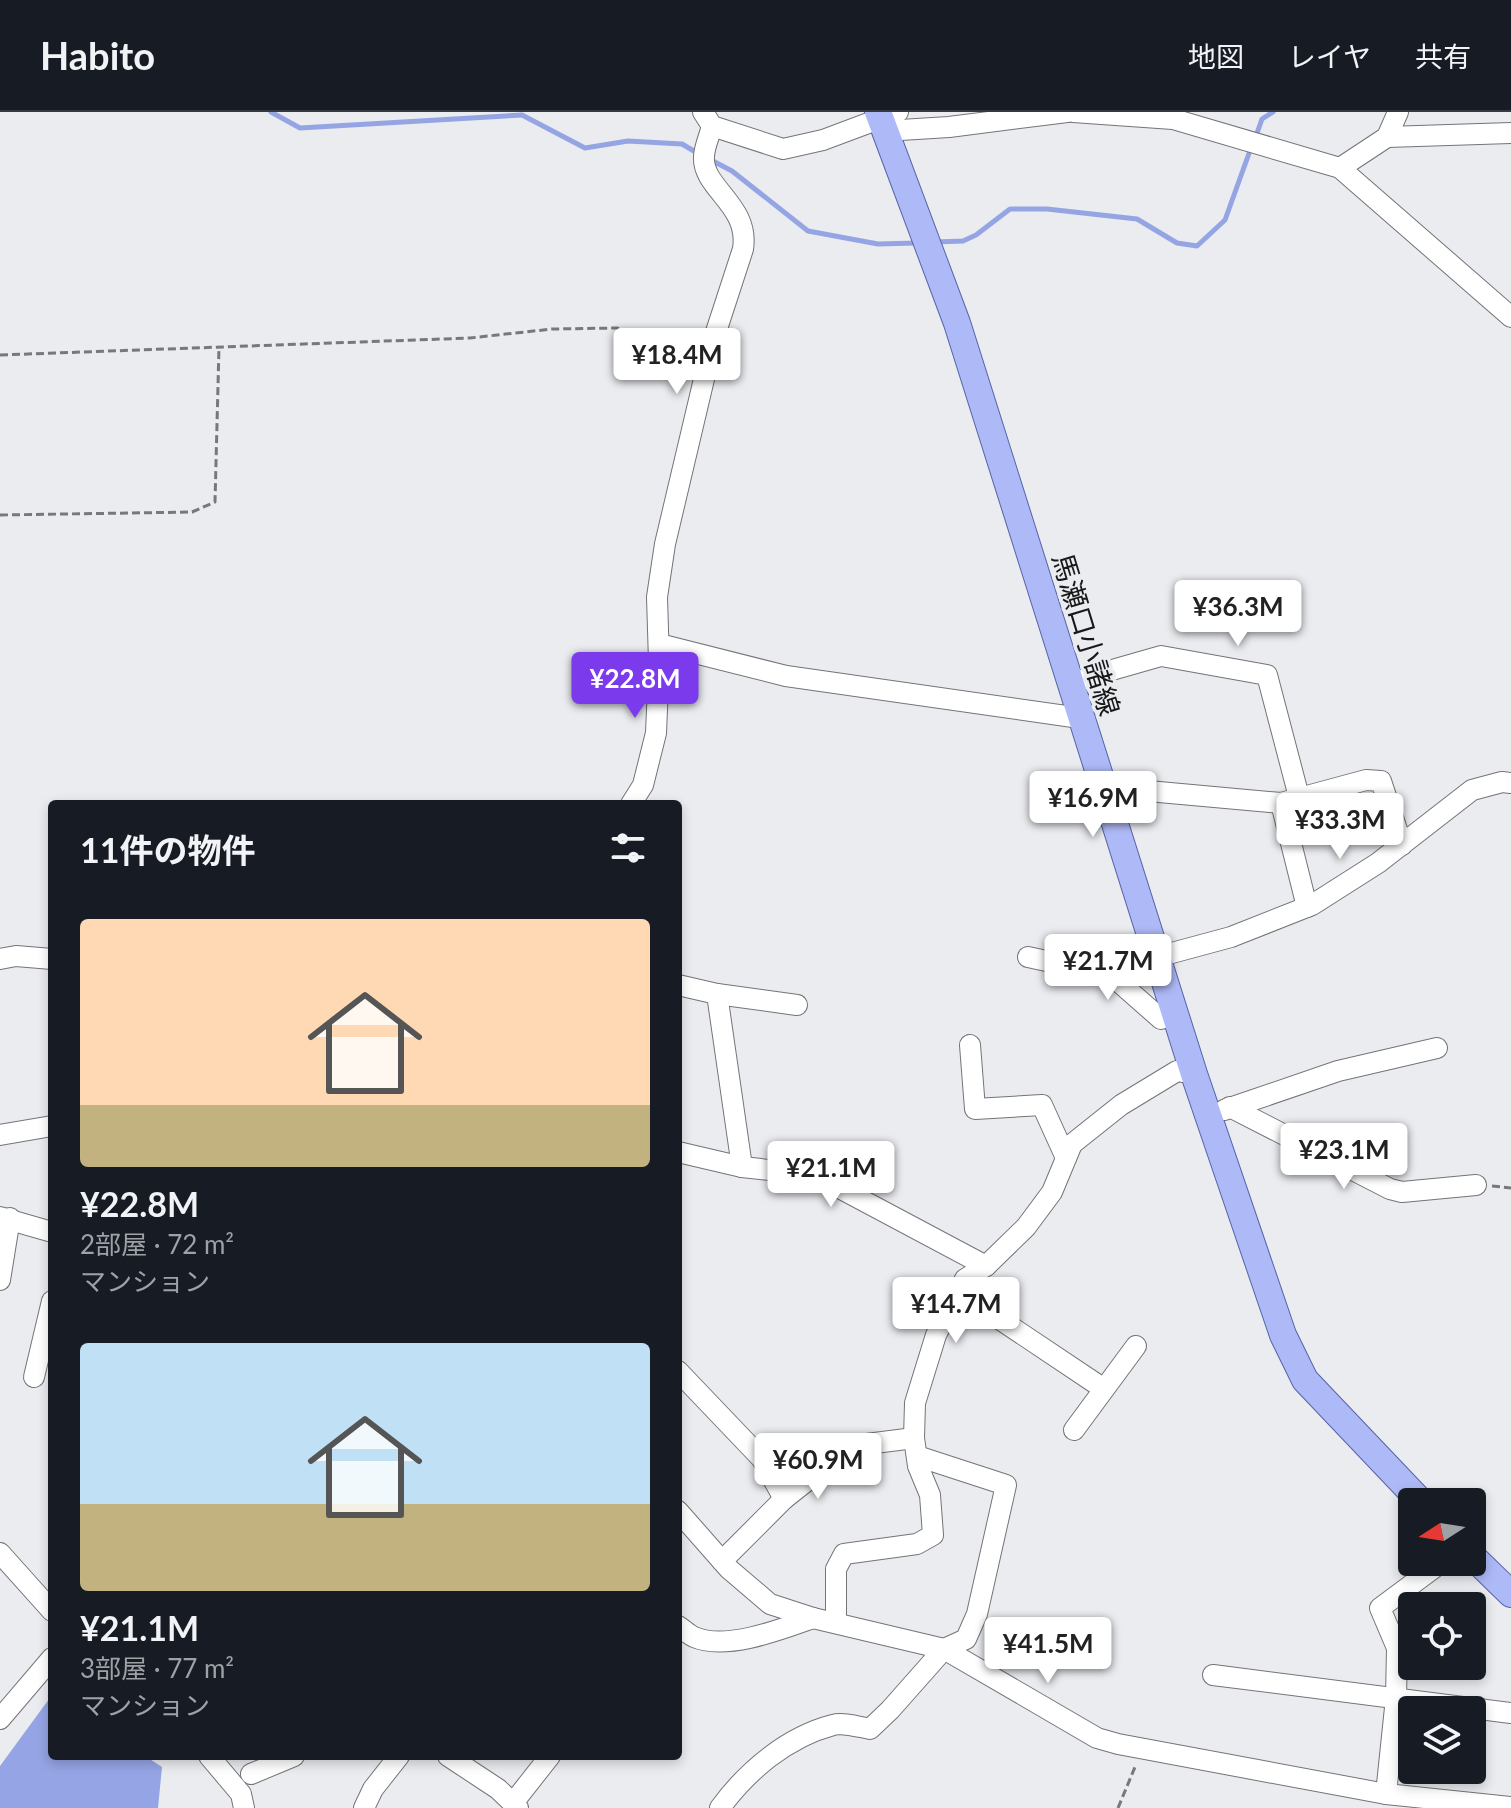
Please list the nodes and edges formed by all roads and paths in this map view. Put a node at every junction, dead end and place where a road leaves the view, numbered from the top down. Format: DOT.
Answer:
graph roads {
  1 [pos="1070,112"];
  2 [pos="1398,112"];
  3 [pos="708,119"];
  4 [pos="885,119"];
  5 [pos="1511,133"];
  6 [pos="1387,137"];
  7 [pos="1340,168"];
  8 [pos="1511,317"];
  9 [pos="713,341"];
  10 [pos="219,347"];
  11 [pos="0,355"];
  12 [pos="0,515"];
  13 [pos="659,644"];
  14 [pos="1070,686"];
  15 [pos="1080,718"];
  16 [pos="1511,783"];
  17 [pos="1105,794"];
  18 [pos="634,800"];
  19 [pos="1290,800"];
  20 [pos="1402,845"];
  21 [pos="1307,907"];
  22 [pos="1028,957"];
  23 [pos="1157,957"];
  24 [pos="0,959"];
  25 [pos="48,959"];
  26 [pos="682,986"];
  27 [pos="717,994"];
  28 [pos="797,1005"];
  29 [pos="1175,1015"];
  30 [pos="970,1045"];
  31 [pos="1437,1048"];
  32 [pos="1194,1074"];
  33 [pos="1219,1111"];
  34 [pos="48,1127"];
  35 [pos="0,1135"];
  36 [pos="682,1153"];
  37 [pos="1066,1158"];
  38 [pos="742,1167"];
  39 [pos="1476,1185"];
  40 [pos="5,1217"];
  41 [pos="48,1231"];
  42 [pos="986,1266"];
  43 [pos="0,1280"];
  44 [pos="959,1292"];
  45 [pos="48,1318"];
  46 [pos="1136,1346"];
  47 [pos="682,1375"];
  48 [pos="34,1377"];
  49 [pos="1104,1389"];
  50 [pos="1074,1430"];
  51 [pos="915,1447"];
  52 [pos="1408,1488"];
  53 [pos="784,1499"];
  54 [pos="682,1516"];
  55 [pos="0,1553"];
  56 [pos="722,1561"];
  57 [pos="1486,1566"];
  58 [pos="1423,1576"];
  59 [pos="1506,1581"];
  60 [pos="48,1607"];
  61 [pos="813,1618"];
  62 [pos="836,1623"];
  63 [pos="682,1629"];
  64 [pos="944,1649"];
  65 [pos="48,1662"];
  66 [pos="1213,1675"];
  67 [pos="1396,1698"];
  68 [pos="4,1705"];
  69 [pos="1511,1713"];
  70 [pos="1143,1748"];
  71 [pos="212,1760"];
  72 [pos="276,1760"];
  73 [pos="396,1760"];
  74 [pos="454,1760"];
  75 [pos="547,1760"];
  76 [pos="254,1765"];
  77 [pos="1386,1794"];
  78 [pos="243,1801"];
  79 [pos="516,1806"];
  80 [pos="1511,1807"];
  81 [pos="364,1808"];
  82 [pos="720,1808"];
  83 [pos="1118,1808"];
  1 -- 4 [label="street"];
  1 -- 7 [label="street"];
  2 -- 6 [label="street"];
  3 -- 4 [label="street"];
  3 -- 9 [label="street"];
  4 -- 14 [label="main road, 馬瀬口小諸線"];
  5 -- 6 [label="street"];
  6 -- 7 [label="street"];
  7 -- 8 [label="street"];
  9 -- 10 [label="path"];
  9 -- 13 [label="street"];
  10 -- 11 [label="path"];
  10 -- 12 [label="path"];
  13 -- 15 [label="street"];
  13 -- 18 [label="street"];
  14 -- 15 [label="main road, 馬瀬口小諸線"];
  14 -- 19 [label="street"];
  15 -- 17 [label="main road, 馬瀬口小諸線"];
  16 -- 20 [label="street"];
  17 -- 19 [label="street"];
  17 -- 23 [label="main road, 馬瀬口小諸線"];
  19 -- 20 [label="street"];
  19 -- 21 [label="street"];
  20 -- 21 [label="street"];
  21 -- 23 [label="street"];
  22 -- 29 [label="street"];
  23 -- 29 [label="main road, 馬瀬口小諸線"];
  24 -- 25 [label="street"];
  26 -- 27 [label="street"];
  27 -- 28 [label="street"];
  27 -- 38 [label="street"];
  29 -- 32 [label="main road, 馬瀬口小諸線"];
  30 -- 37 [label="street"];
  31 -- 33 [label="street"];
  32 -- 33 [label="main road, 馬瀬口小諸線"];
  32 -- 37 [label="street"];
  33 -- 39 [label="street"];
  33 -- 52 [label="main road, 馬瀬口小諸線"];
  34 -- 35 [label="street"];
  36 -- 38 [label="street"];
  37 -- 42 [label="street"];
  38 -- 42 [label="street"];
  40 -- 41 [label="street"];
  40 -- 43 [label="street"];
  42 -- 44 [label="street"];
  44 -- 49 [label="street"];
  44 -- 51 [label="street"];
  45 -- 48 [label="street"];
  46 -- 49 [label="street"];
  47 -- 53 [label="street"];
  49 -- 50 [label="street"];
  51 -- 53 [label="street"];
  51 -- 62 [label="street"];
  51 -- 64 [label="street"];
  53 -- 56 [label="street"];
  54 -- 56 [label="street"];
  55 -- 60 [label="street"];
  56 -- 61 [label="street"];
  57 -- 59 [label="main road"];
  58 -- 67 [label="street"];
  61 -- 62 [label="street"];
  61 -- 63 [label="street"];
  62 -- 64 [label="street"];
  64 -- 70 [label="street"];
  64 -- 82 [label="street"];
  65 -- 68 [label="street"];
  66 -- 67 [label="street"];
  67 -- 69 [label="street"];
  67 -- 77 [label="street"];
  70 -- 77 [label="street"];
  70 -- 83 [label="path"];
  71 -- 78 [label="street"];
  72 -- 76 [label="street"];
  73 -- 81 [label="street"];
  74 -- 79 [label="street"];
  75 -- 79 [label="street"];
  76 -- 78 [label="street"];
  77 -- 80 [label="street"];
}
